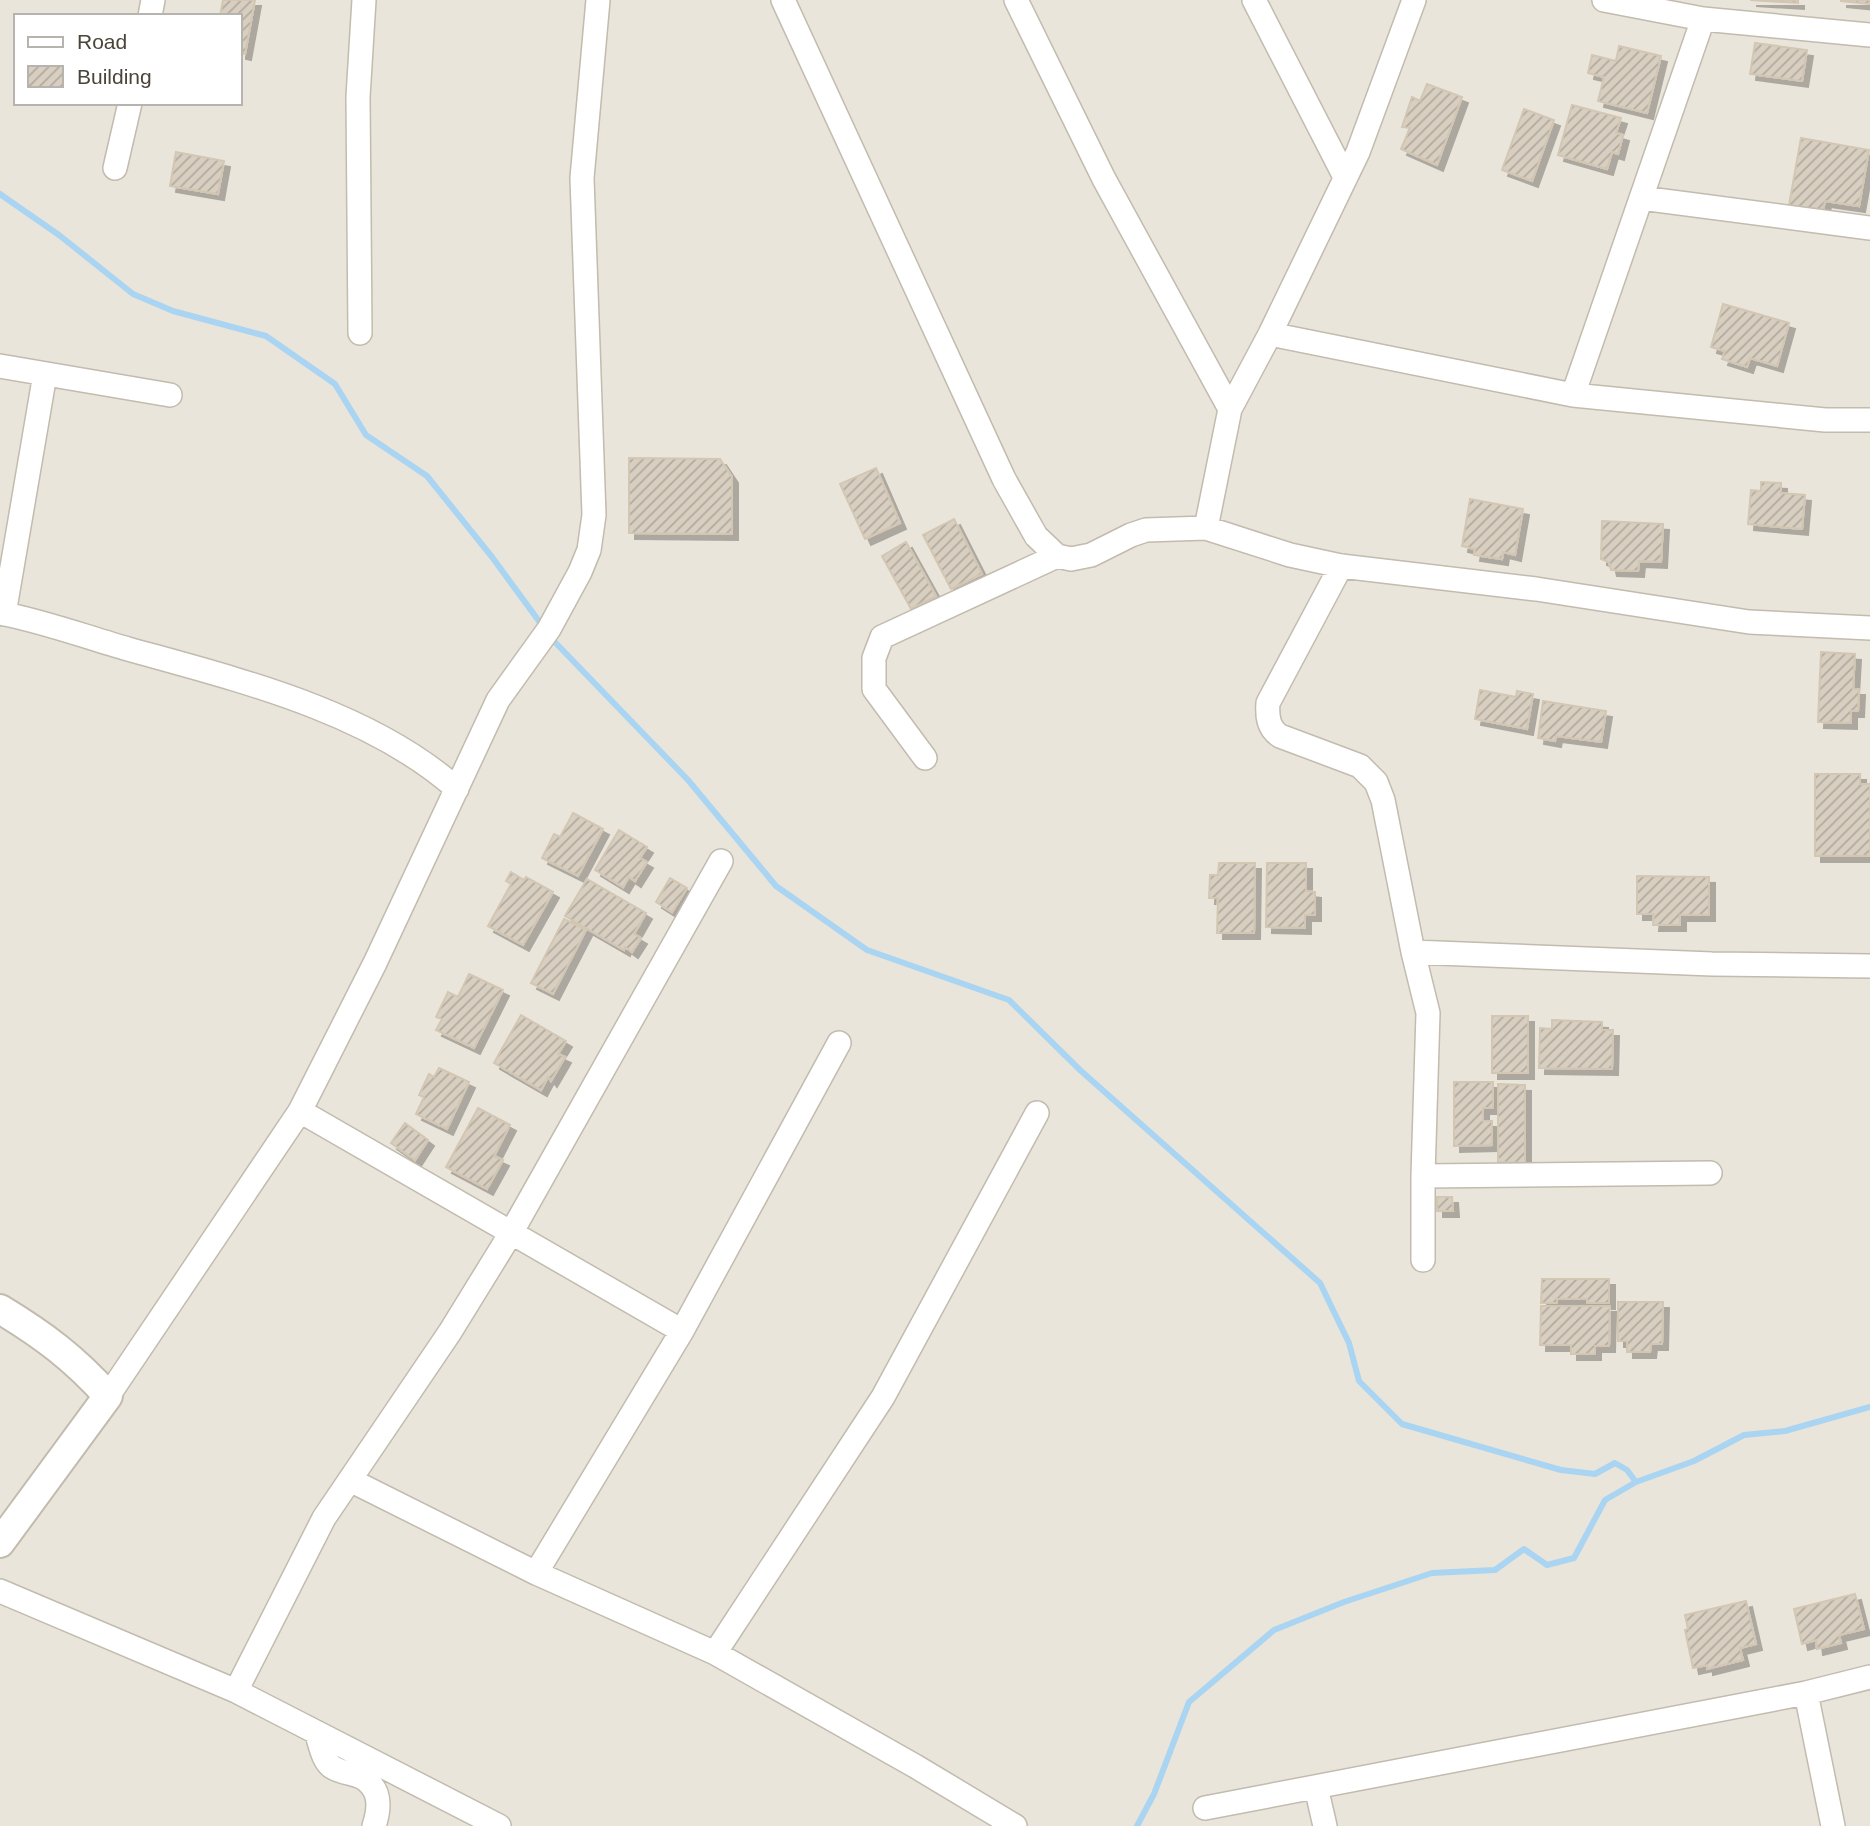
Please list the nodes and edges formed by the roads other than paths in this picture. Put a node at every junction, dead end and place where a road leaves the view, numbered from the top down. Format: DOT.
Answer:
graph roads {
  1 [pos="364,0"];
  2 [pos="598,0"];
  3 [pos="783,0"];
  4 [pos="1016,0"];
  5 [pos="1254,0"];
  6 [pos="1414,0"];
  7 [pos="1604,0"];
  8 [pos="1703,19"];
  9 [pos="1870,36"];
  10 [pos="130,105"];
  11 [pos="115,168"];
  12 [pos="1345,177"];
  13 [pos="1641,198"];
  14 [pos="1870,228"];
  15 [pos="360,333"];
  16 [pos="1270,334"];
  17 [pos="0,366"];
  18 [pos="45,374"];
  19 [pos="170,395"];
  20 [pos="1573,395"];
  21 [pos="1230,409"];
  22 [pos="1870,420"];
  23 [pos="1206,528"];
  24 [pos="1057,556"];
  25 [pos="1341,566"];
  26 [pos="2,614"];
  27 [pos="1870,628"];
  28 [pos="925,758"];
  29 [pos="457,789"];
  30 [pos="721,861"];
  31 [pos="1413,952"];
  32 [pos="1870,966"];
  33 [pos="839,1043"];
  34 [pos="300,1111"];
  35 [pos="1037,1113"];
  36 [pos="1710,1173"];
  37 [pos="1423,1175"];
  38 [pos="511,1233"];
  39 [pos="1423,1260"];
  40 [pos="0,1309"];
  41 [pos="681,1331"];
  42 [pos="107,1396"];
  43 [pos="350,1480"];
  44 [pos="0,1543"];
  45 [pos="536,1573"];
  46 [pos="0,1591"];
  47 [pos="715,1653"];
  48 [pos="1870,1677"];
  49 [pos="236,1691"];
  50 [pos="1806,1693"];
  51 [pos="316,1732"];
  52 [pos="1316,1787"];
  53 [pos="1205,1808"];
  54 [pos="374,1826"];
  55 [pos="499,1826"];
  56 [pos="1015,1826"];
  57 [pos="1325,1826"];
  58 [pos="1833,1826"];
  1 -- 15 [label="street"];
  2 -- 29 [label="street"];
  3 -- 24 [label="street"];
  4 -- 21 [label="street"];
  5 -- 12 [label="street"];
  6 -- 12 [label="street"];
  7 -- 8 [label="street"];
  8 -- 9 [label="street"];
  8 -- 13 [label="street"];
  10 -- 11 [label="street"];
  12 -- 16 [label="street"];
  13 -- 14 [label="street"];
  13 -- 20 [label="street"];
  16 -- 20 [label="street"];
  16 -- 21 [label="street"];
  17 -- 18 [label="street"];
  18 -- 19 [label="street"];
  18 -- 26 [label="street"];
  20 -- 22 [label="street"];
  21 -- 23 [label="street"];
  23 -- 24 [label="street"];
  23 -- 25 [label="street"];
  24 -- 28 [label="street"];
  25 -- 27 [label="street"];
  25 -- 31 [label="street"];
  26 -- 29 [label="street"];
  29 -- 34 [label="street"];
  30 -- 38 [label="street"];
  31 -- 32 [label="street"];
  31 -- 37 [label="street"];
  33 -- 41 [label="street"];
  34 -- 38 [label="street"];
  34 -- 42 [label="street"];
  35 -- 47 [label="street"];
  36 -- 37 [label="street"];
  37 -- 39 [label="street"];
  38 -- 41 [label="street"];
  38 -- 43 [label="street"];
  40 -- 42 [label="street"];
  41 -- 45 [label="street"];
  42 -- 44 [label="street"];
  43 -- 45 [label="street"];
  43 -- 49 [label="street"];
  45 -- 47 [label="street"];
  46 -- 49 [label="street"];
  47 -- 56 [label="street"];
  48 -- 50 [label="street"];
  49 -- 51 [label="street"];
  50 -- 52 [label="street"];
  50 -- 58 [label="street"];
  51 -- 54 [label="street"];
  51 -- 55 [label="street"];
  52 -- 53 [label="street"];
  52 -- 57 [label="street"];
}
